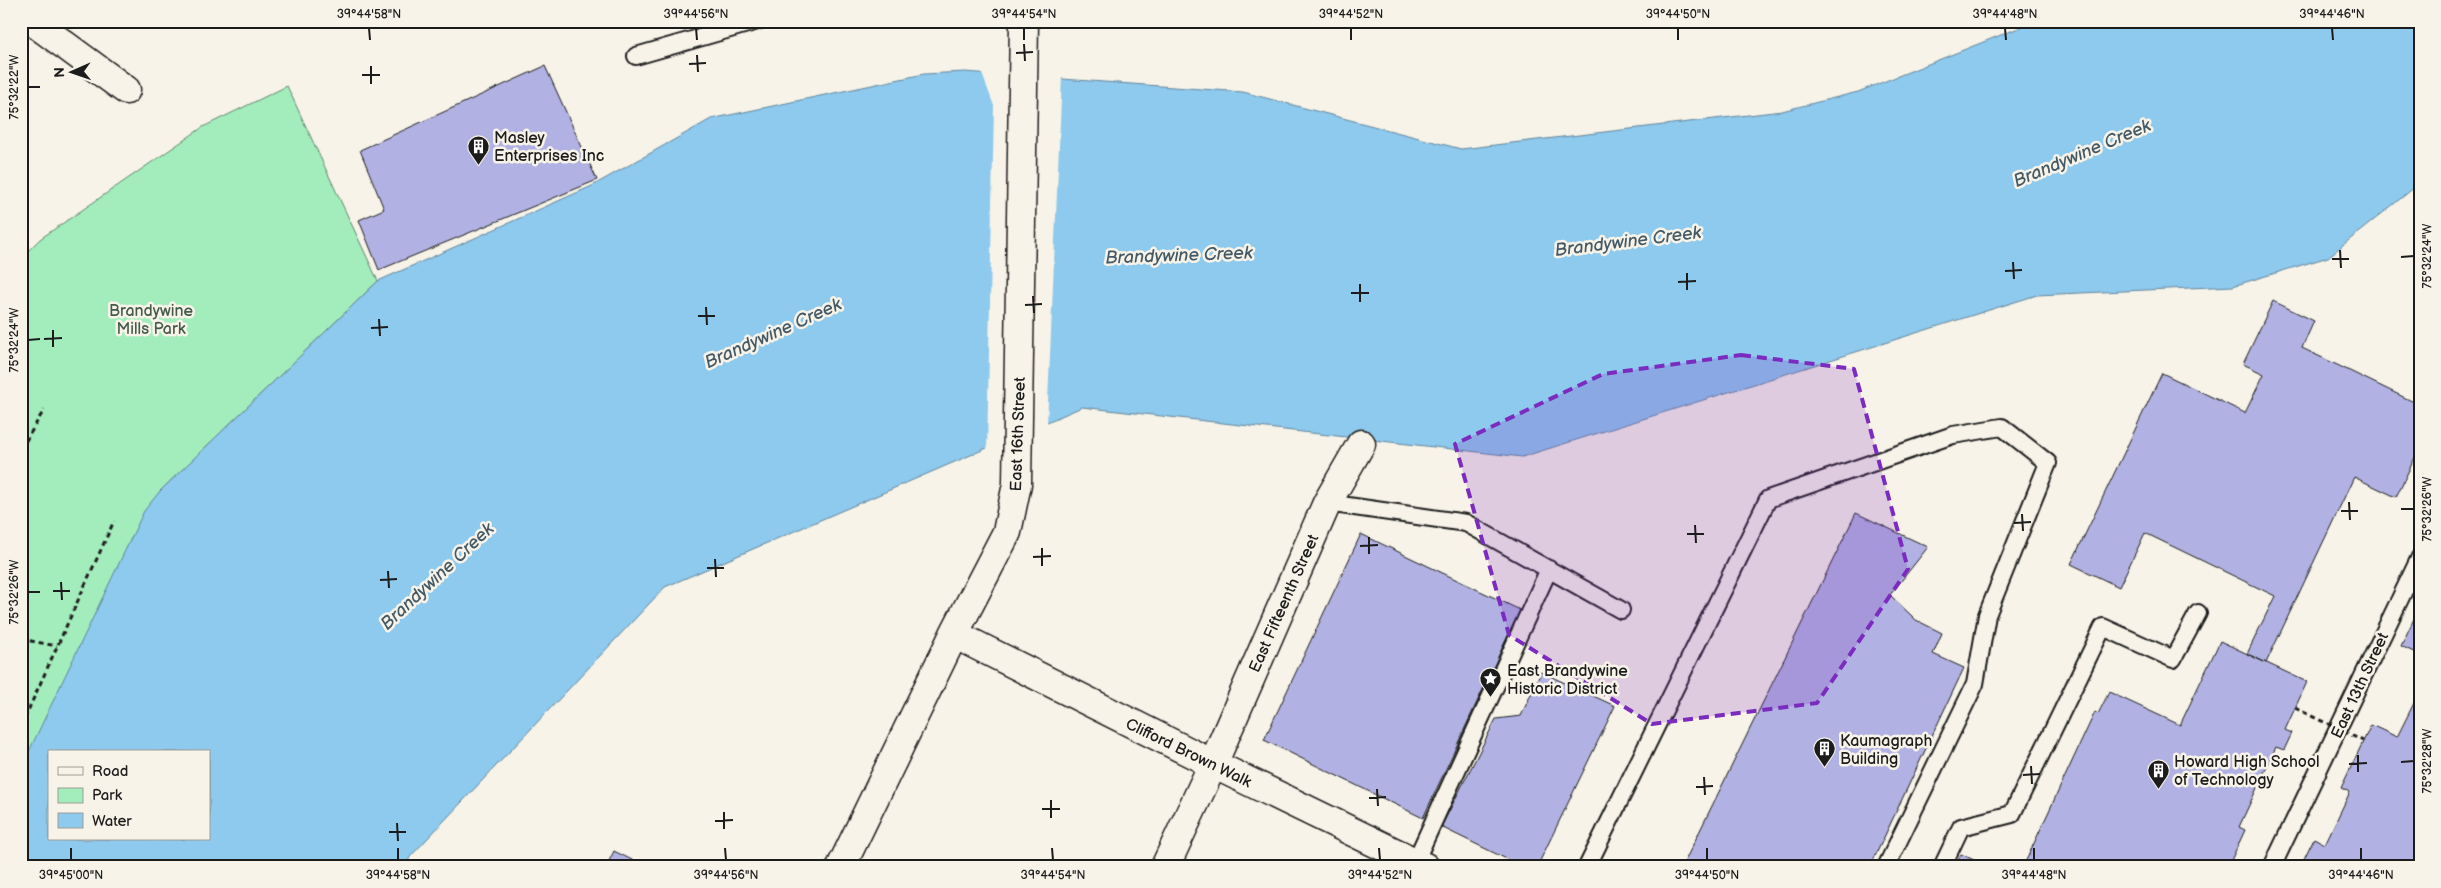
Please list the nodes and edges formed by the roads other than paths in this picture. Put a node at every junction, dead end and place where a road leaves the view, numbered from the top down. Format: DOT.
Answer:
graph roads {
  1 [pos="32,21"];
  2 [pos="758,21"];
  3 [pos="1024,28"];
  4 [pos="636,56"];
  5 [pos="126,90"];
  6 [pos="1361,444"];
  7 [pos="1327,503"];
  8 [pos="2420,557"];
  9 [pos="1549,569"];
  10 [pos="1621,610"];
  11 [pos="2198,612"];
  12 [pos="954,634"];
  13 [pos="1213,764"];
  14 [pos="1420,864"];
  15 [pos="841,867"];
  16 [pos="1165,867"];
  17 [pos="1587,867"];
  18 [pos="1886,867"];
  19 [pos="1942,867"];
  20 [pos="2272,867"];
  1 -- 5 [label="street"];
  2 -- 4 [label="lane"];
  3 -- 12 [label="street, East 16th Street"];
  6 -- 7 [label="street, East Fifteenth Street"];
  7 -- 9 [label="lane"];
  7 -- 13 [label="street, East Fifteenth Street"];
  8 -- 20 [label="lane, East 13th Street"];
  9 -- 10 [label="lane"];
  9 -- 14 [label="lane"];
  11 -- 19 [label="lane"];
  12 -- 13 [label="street, Clifford Brown Walk"];
  12 -- 15 [label="street, East 16th Street"];
  13 -- 14 [label="street, Clifford Brown Walk"];
  13 -- 16 [label="street, East Fifteenth Street"];
  17 -- 18 [label="lane"];
}
